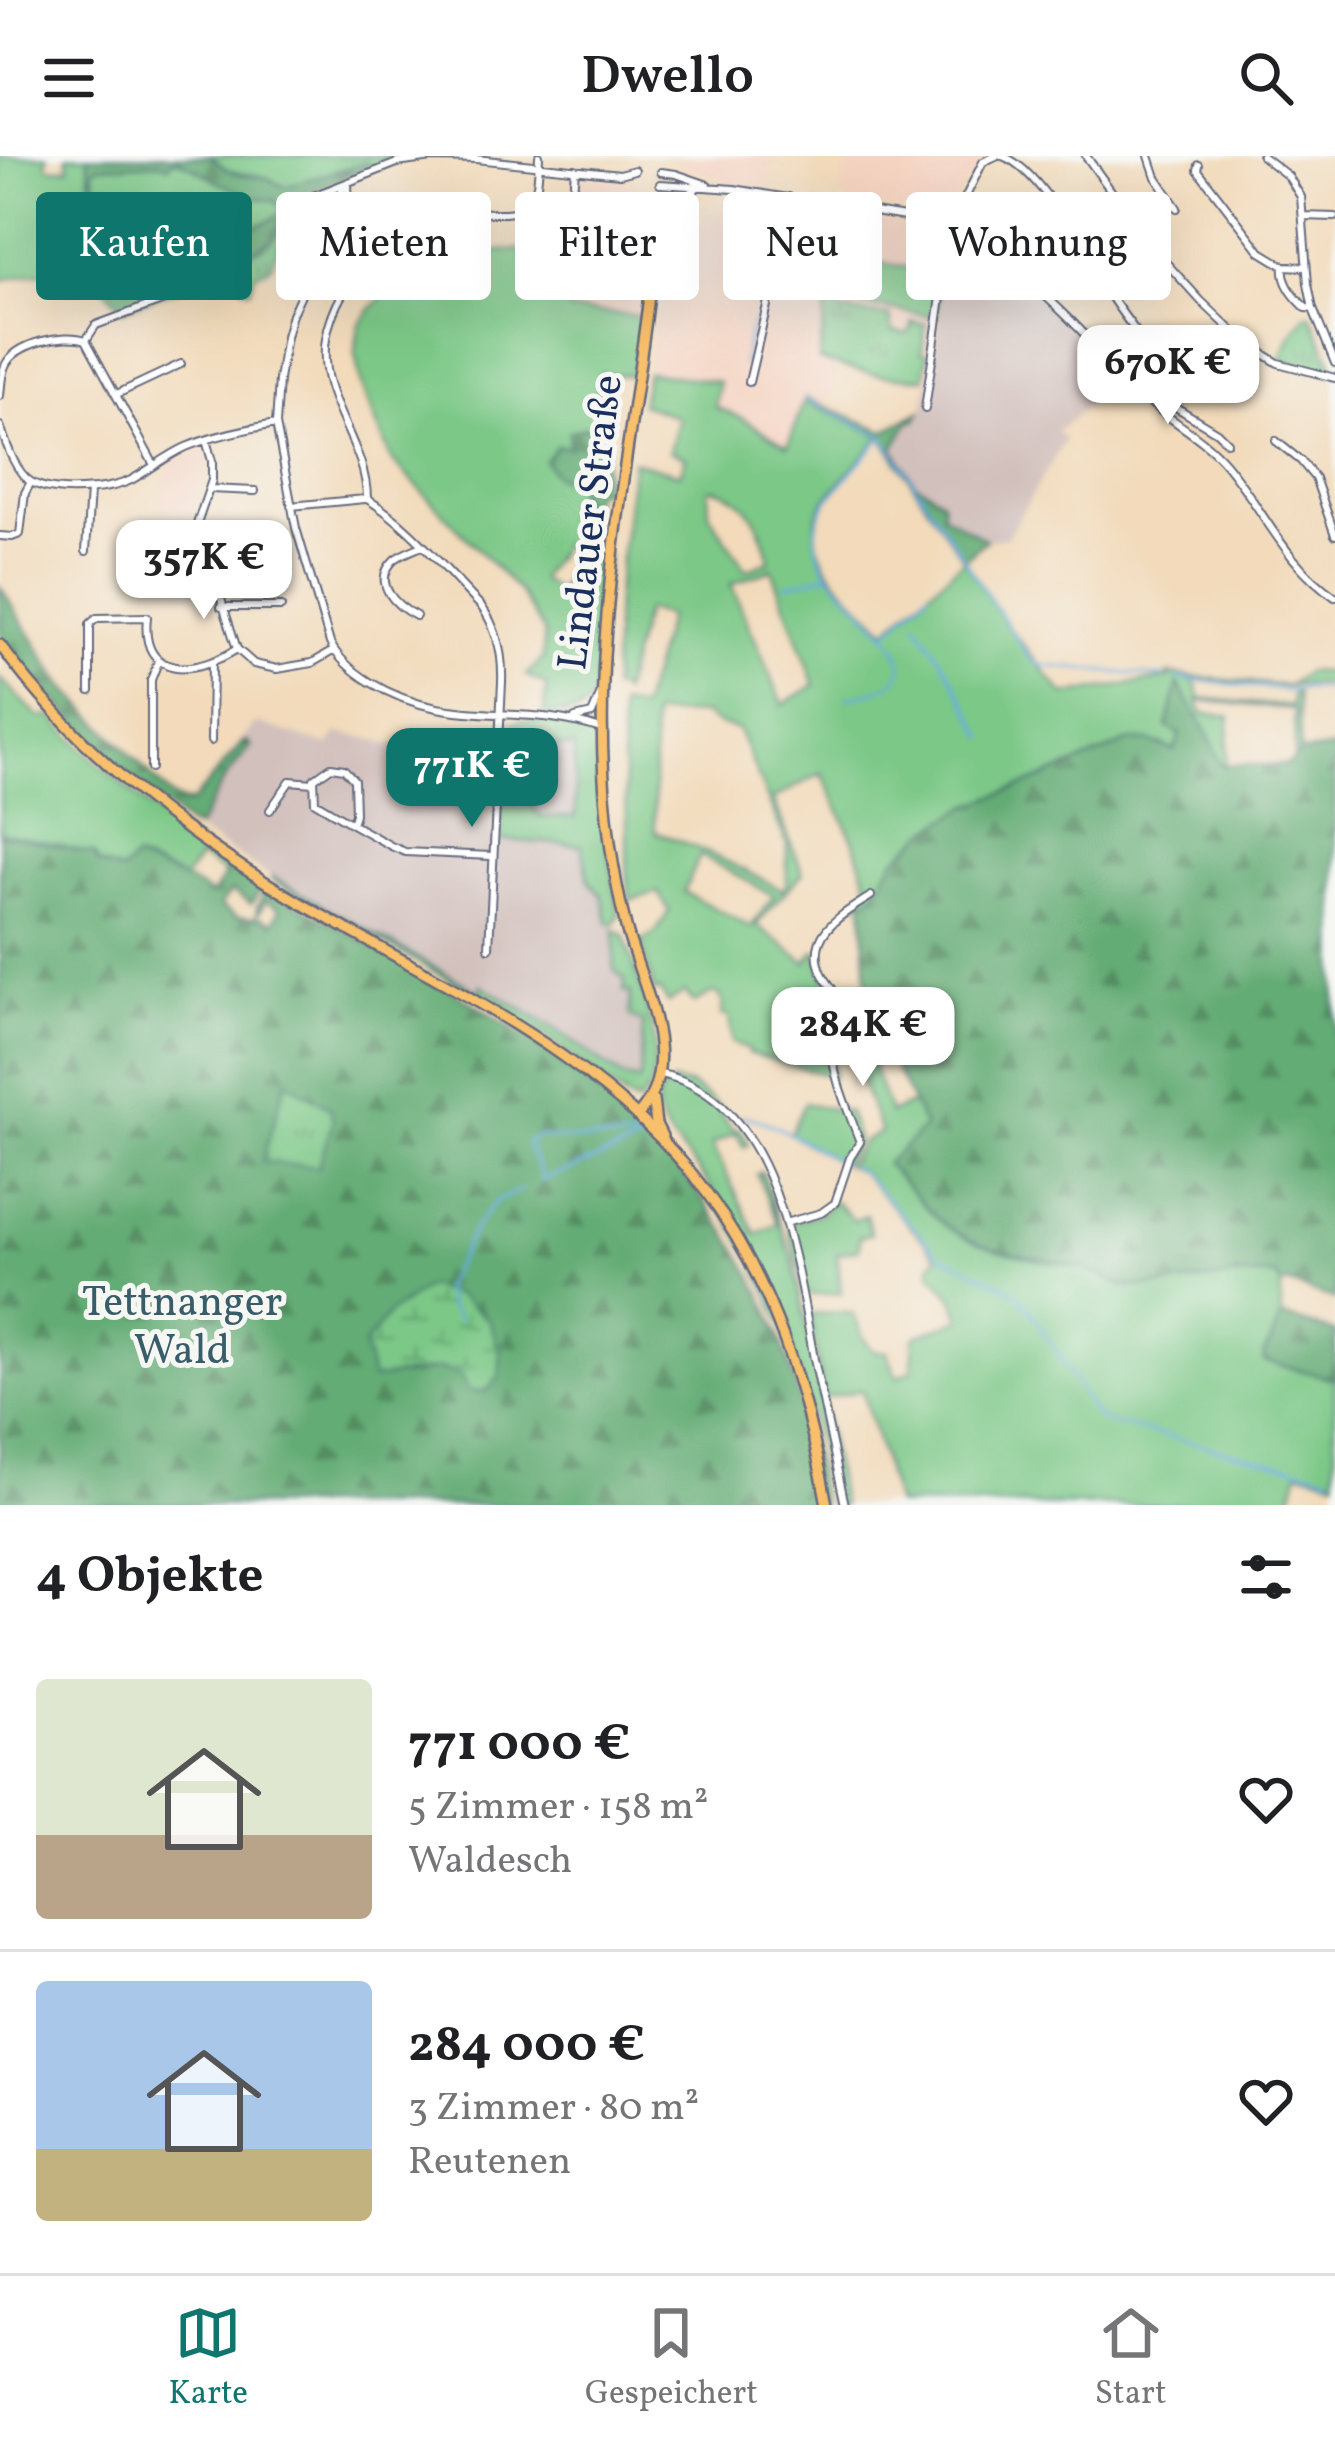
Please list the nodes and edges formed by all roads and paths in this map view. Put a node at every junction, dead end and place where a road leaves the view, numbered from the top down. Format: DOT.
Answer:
graph roads {
  1 [pos="999,156"];
  2 [pos="1086,156"];
  3 [pos="1149,156"];
  4 [pos="1262,156"];
  5 [pos="539,161"];
  6 [pos="1199,165"];
  7 [pos="575,169"];
  8 [pos="635,170"];
  9 [pos="661,172"];
  10 [pos="348,183"];
  11 [pos="660,184"];
  12 [pos="711,187"];
  13 [pos="325,192"];
  14 [pos="342,192"];
  15 [pos="348,192"];
  16 [pos="573,192"];
  17 [pos="689,192"];
  18 [pos="750,192"];
  19 [pos="968,192"];
  20 [pos="1178,208"];
  21 [pos="1303,216"];
  22 [pos="1335,217"];
  23 [pos="1284,266"];
  24 [pos="1305,266"];
  25 [pos="164,300"];
  26 [pos="300,300"];
  27 [pos="646,300"];
  28 [pos="768,300"];
  29 [pos="941,300"];
  30 [pos="1048,300"];
  31 [pos="1313,309"];
  32 [pos="86,340"];
  33 [pos="1144,341"];
  34 [pos="0,351"];
  35 [pos="11,357"];
  36 [pos="1335,363"];
  37 [pos="181,364"];
  38 [pos="1120,374"];
  39 [pos="1335,377"];
  40 [pos="749,382"];
  41 [pos="117,394"];
  42 [pos="0,397"];
  43 [pos="925,409"];
  44 [pos="276,424"];
  45 [pos="0,428"];
  46 [pos="206,440"];
  47 [pos="1276,441"];
  48 [pos="1227,442"];
  49 [pos="154,465"];
  50 [pos="31,482"];
  51 [pos="210,488"];
  52 [pos="89,490"];
  53 [pos="255,490"];
  54 [pos="367,499"];
  55 [pos="291,506"];
  56 [pos="1335,535"];
  57 [pos="0,536"];
  58 [pos="422,545"];
  59 [pos="86,550"];
  60 [pos="268,550"];
  61 [pos="205,551"];
  62 [pos="1335,597"];
  63 [pos="221,607"];
  64 [pos="281,607"];
  65 [pos="416,616"];
  66 [pos="0,646"];
  67 [pos="237,649"];
  68 [pos="334,650"];
  69 [pos="158,662"];
  70 [pos="212,662"];
  71 [pos="90,691"];
  72 [pos="601,691"];
  73 [pos="499,715"];
  74 [pos="572,719"];
  75 [pos="601,729"];
  76 [pos="211,741"];
  77 [pos="151,768"];
  78 [pos="313,783"];
  79 [pos="270,810"];
  80 [pos="352,824"];
  81 [pos="492,856"];
  82 [pos="871,896"];
  83 [pos="488,948"];
  84 [pos="660,1074"];
  85 [pos="653,1097"];
  86 [pos="637,1116"];
  87 [pos="667,1146"];
  88 [pos="785,1223"];
  89 [pos="827,1505"];
  90 [pos="845,1505"];
  1 -- 19 [label="street"];
  1 -- 33 [label="street"];
  2 -- 39 [label="street"];
  3 -- 20 [label="street"];
  4 -- 21 [label="street"];
  5 -- 7 [label="street"];
  5 -- 10 [label="street"];
  5 -- 54 [label="street"];
  6 -- 23 [label="street"];
  7 -- 8 [label="street"];
  7 -- 16 [label="street"];
  9 -- 12 [label="street"];
  10 -- 13 [label="street"];
  10 -- 14 [label="street"];
  10 -- 15 [label="street"];
  11 -- 12 [label="street"];
  12 -- 17 [label="street"];
  12 -- 18 [label="street"];
  21 -- 22 [label="street"];
  21 -- 24 [label="street"];
  23 -- 24 [label="street"];
  23 -- 31 [label="street"];
  24 -- 31 [label="street"];
  25 -- 32 [label="street"];
  26 -- 44 [label="street"];
  27 -- 72 [label="main road, Lindauer Straße"];
  28 -- 40 [label="street"];
  29 -- 43 [label="street"];
  30 -- 38 [label="street"];
  31 -- 36 [label="street"];
  32 -- 35 [label="street"];
  32 -- 41 [label="street"];
  34 -- 35 [label="street"];
  35 -- 42 [label="street"];
  37 -- 41 [label="street"];
  38 -- 48 [label="street"];
  38 -- 62 [label="street"];
  41 -- 49 [label="street"];
  44 -- 46 [label="street"];
  44 -- 55 [label="street"];
  45 -- 50 [label="street"];
  46 -- 49 [label="street"];
  46 -- 51 [label="street"];
  47 -- 56 [label="street"];
  49 -- 52 [label="street"];
  50 -- 52 [label="street"];
  50 -- 57 [label="street"];
  51 -- 53 [label="street"];
  51 -- 61 [label="street"];
  52 -- 59 [label="street"];
  54 -- 55 [label="street"];
  54 -- 58 [label="street"];
  55 -- 68 [label="street"];
  58 -- 65 [label="street"];
  58 -- 73 [label="street"];
  60 -- 61 [label="street"];
  61 -- 63 [label="street"];
  63 -- 64 [label="street"];
  63 -- 67 [label="street"];
  66 -- 86 [label="main road"];
  67 -- 68 [label="street"];
  67 -- 70 [label="street"];
  68 -- 73 [label="street"];
  69 -- 70 [label="street"];
  69 -- 71 [label="street"];
  69 -- 77 [label="street"];
  70 -- 76 [label="street"];
  72 -- 74 [label="street"];
  72 -- 75 [label="main road, Lindauer Straße"];
  73 -- 74 [label="street"];
  73 -- 81 [label="street"];
  74 -- 75 [label="street"];
  75 -- 84 [label="main road, Lindauer Straße"];
  78 -- 79 [label="street"];
  78 -- 80 [label="street"];
  78 -- 80 [label="street"];
  80 -- 81 [label="street"];
  81 -- 83 [label="street"];
  82 -- 88 [label="street"];
  84 -- 85 [label="main road, Lindauer Straße"];
  84 -- 88 [label="street"];
  85 -- 86 [label="main road, Lindauer Straße"];
  85 -- 87 [label="main road"];
  86 -- 87 [label="main road"];
  87 -- 89 [label="main road"];
  88 -- 90 [label="street"];
}
